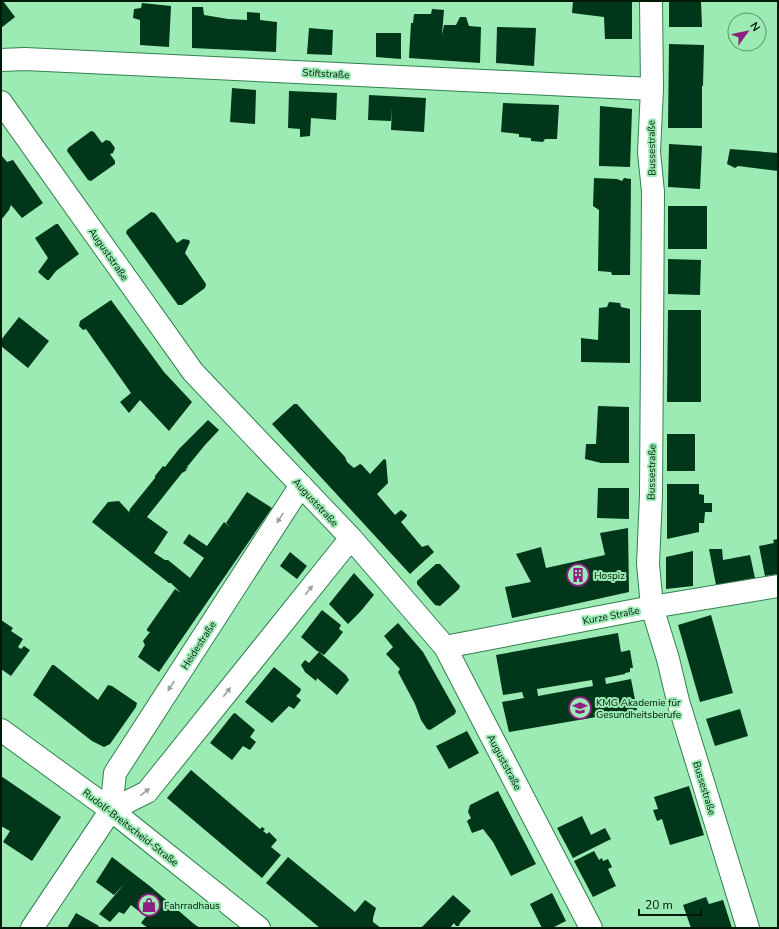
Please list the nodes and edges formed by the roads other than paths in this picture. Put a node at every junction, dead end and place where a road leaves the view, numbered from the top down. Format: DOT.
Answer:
graph roads {
  1 [pos="651,1"];
  2 [pos="1,60"];
  3 [pos="652,89"];
  4 [pos="1,102"];
  5 [pos="301,485"];
  6 [pos="350,538"];
  7 [pos="778,586"];
  8 [pos="652,607"];
  9 [pos="445,647"];
  10 [pos="1,730"];
  11 [pos="111,810"];
  12 [pos="32,928"];
  13 [pos="259,928"];
  14 [pos="591,928"];
  15 [pos="748,928"];
  1 -- 3 [label="street, Bussestraße"];
  2 -- 3 [label="street, Stiftstraße"];
  3 -- 8 [label="street, Bussestraße"];
  4 -- 5 [label="street, Auguststraße"];
  5 -- 6 [label="street, Auguststraße"];
  5 -- 11 [label="street, Heidestraße, one-way"];
  6 -- 9 [label="street, Auguststraße"];
  11 -- 6 [label="street, Heidestraße, one-way"];
  7 -- 8 [label="street, Kurze Straße"];
  8 -- 9 [label="street, Kurze Straße"];
  8 -- 15 [label="street, Bussestraße"];
  9 -- 14 [label="street, Auguststraße"];
  10 -- 11 [label="street, Rudolf-Breitscheid-Straße"];
  11 -- 12 [label="street, Heidestraße"];
  11 -- 13 [label="street, Rudolf-Breitscheid-Straße"];
}
